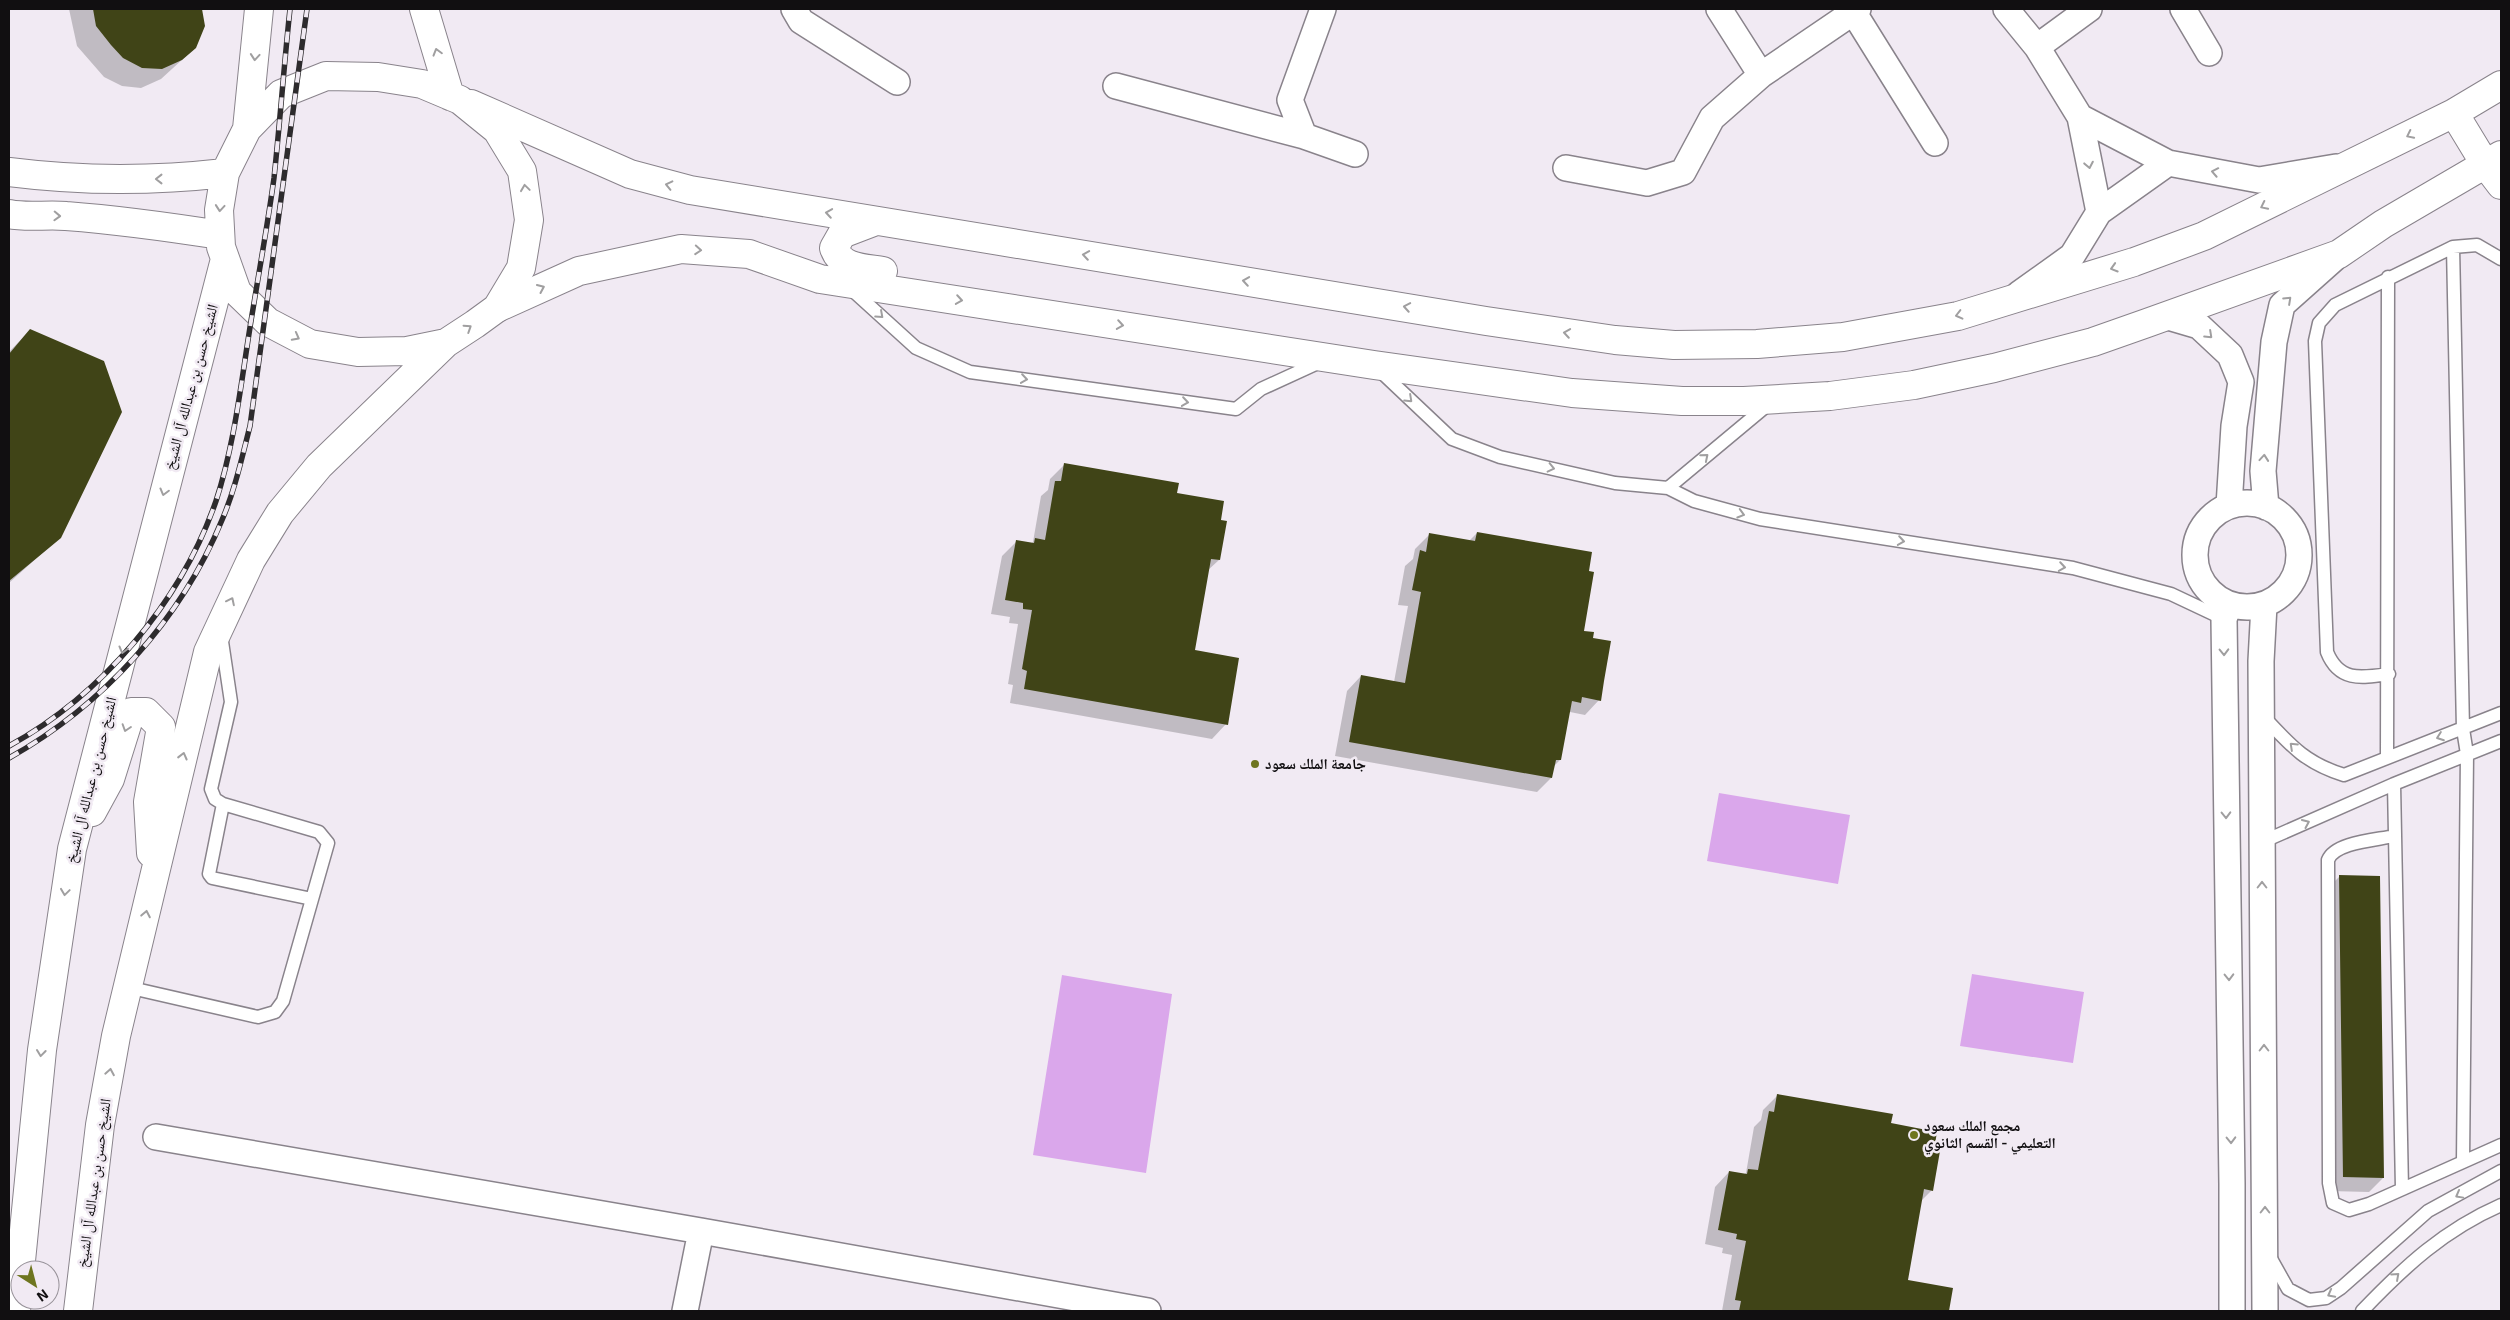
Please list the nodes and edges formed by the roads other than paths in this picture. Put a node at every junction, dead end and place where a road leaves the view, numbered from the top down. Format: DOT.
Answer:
graph roads {
  1 [pos="259,9"];
  2 [pos="424,9"];
  3 [pos="794,9"];
  4 [pos="1323,9"];
  5 [pos="1719,9"];
  6 [pos="2006,9"];
  7 [pos="2089,9"];
  8 [pos="2183,9"];
  9 [pos="1856,11"];
  10 [pos="2037,47"];
  11 [pos="2209,53"];
  12 [pos="1761,75"];
  13 [pos="897,82"];
  14 [pos="1116,86"];
  15 [pos="2499,90"];
  16 [pos="455,98"];
  17 [pos="2454,113"];
  18 [pos="2080,117"];
  19 [pos="247,130"];
  20 [pos="1304,136"];
  21 [pos="1936,143"];
  22 [pos="1355,154"];
  23 [pos="9,160"];
  24 [pos="2168,163"];
  25 [pos="2349,165"];
  26 [pos="1566,168"];
  27 [pos="2496,168"];
  28 [pos="21,173"];
  29 [pos="225,173"];
  30 [pos="2099,212"];
  31 [pos="14,217"];
  32 [pos="878,220"];
  33 [pos="222,247"];
  34 [pos="2453,247"];
  35 [pos="2339,254"];
  36 [pos="2501,259"];
  37 [pos="2388,277"];
  38 [pos="844,282"];
  39 [pos="931,296"];
  40 [pos="2011,300"];
  41 [pos="497,308"];
  42 [pos="2166,316"];
  43 [pos="446,343"];
  44 [pos="1328,358"];
  45 [pos="1374,365"];
  46 [pos="1774,399"];
  47 [pos="1668,488"];
  48 [pos="2228,506"];
  49 [pos="2266,507"];
  50 [pos="2264,605"];
  51 [pos="2226,612"];
  52 [pos="220,626"];
  53 [pos="2389,674"];
  54 [pos="2501,713"];
  55 [pos="2262,715"];
  56 [pos="2463,729"];
  57 [pos="2501,741"];
  58 [pos="2467,754"];
  59 [pos="2388,757"];
  60 [pos="2394,784"];
  61 [pos="223,804"];
  62 [pos="2394,836"];
  63 [pos="2262,842"];
  64 [pos="72,848"];
  65 [pos="152,880"];
  66 [pos="312,899"];
  67 [pos="127,987"];
  68 [pos="156,1137"];
  69 [pos="2501,1145"];
  70 [pos="2463,1162"];
  71 [pos="2501,1171"];
  72 [pos="2402,1189"];
  73 [pos="2501,1205"];
  74 [pos="701,1231"];
  75 [pos="2265,1249"];
  76 [pos="16,1311"];
  77 [pos="78,1311"];
  78 [pos="685,1311"];
  79 [pos="1148,1311"];
  80 [pos="2232,1311"];
  81 [pos="2265,1311"];
  82 [pos="2362,1311"];
  1 -- 19 [label="street, الشيخ حسن بن عبدالله آل الشيخ, one-way"];
  16 -- 2 [label="street, one-way"];
  3 -- 13 [label="street"];
  4 -- 20 [label="street"];
  5 -- 12 [label="street"];
  6 -- 10 [label="street"];
  7 -- 10 [label="street"];
  8 -- 11 [label="street"];
  9 -- 12 [label="street"];
  9 -- 21 [label="street"];
  10 -- 18 [label="street"];
  12 -- 26 [label="street"];
  14 -- 20 [label="street"];
  15 -- 17 [label="street"];
  16 -- 19 [label="street, الشيخ حسن بن عبدالله آل الشيخ"];
  32 -- 16 [label="street, one-way"];
  41 -- 16 [label="street, الشيخ حسن بن عبدالله آل الشيخ, one-way"];
  17 -- 25 [label="street, one-way"];
  17 -- 27 [label="street"];
  18 -- 24 [label="street"];
  18 -- 30 [label="street, one-way"];
  19 -- 29 [label="street, الشيخ حسن بن عبدالله آل الشيخ"];
  20 -- 22 [label="street"];
  23 -- 28 [label="street"];
  25 -- 24 [label="street, one-way"];
  24 -- 30 [label="street"];
  25 -- 40 [label="street, one-way"];
  27 -- 35 [label="street"];
  29 -- 28 [label="street, one-way"];
  29 -- 33 [label="street, الشيخ حسن بن عبدالله آل الشيخ, one-way"];
  30 -- 40 [label="street"];
  31 -- 33 [label="street, one-way"];
  32 -- 39 [label="street"];
  40 -- 32 [label="street, one-way"];
  33 -- 43 [label="street, الشيخ حسن بن عبدالله آل الشيخ, one-way"];
  33 -- 64 [label="street, الشيخ حسن بن عبدالله آل الشيخ, one-way"];
  34 -- 36 [label="lane"];
  34 -- 37 [label="lane"];
  34 -- 56 [label="lane"];
  35 -- 42 [label="street"];
  49 -- 35 [label="street, one-way"];
  37 -- 53 [label="lane"];
  37 -- 53 [label="lane"];
  38 -- 39 [label="street"];
  41 -- 38 [label="street, one-way"];
  38 -- 44 [label="lane, one-way"];
  39 -- 44 [label="street, one-way"];
  43 -- 41 [label="street, الشيخ حسن بن عبدالله آل الشيخ, one-way"];
  42 -- 46 [label="street"];
  42 -- 48 [label="street, one-way"];
  52 -- 43 [label="street, الشيخ حسن بن عبدالله آل الشيخ, one-way"];
  44 -- 45 [label="street"];
  45 -- 46 [label="street"];
  45 -- 47 [label="lane, one-way"];
  47 -- 46 [label="lane, one-way"];
  47 -- 51 [label="lane, one-way"];
  48 -- 49 [label="street"];
  48 -- 51 [label="street"];
  49 -- 50 [label="street"];
  50 -- 51 [label="street"];
  50 -- 55 [label="street"];
  51 -- 80 [label="street, one-way"];
  52 -- 61 [label="lane"];
  65 -- 52 [label="street, الشيخ حسن بن عبدالله آل الشيخ, one-way"];
  53 -- 59 [label="lane"];
  54 -- 56 [label="lane"];
  59 -- 55 [label="lane, one-way"];
  55 -- 63 [label="street"];
  56 -- 58 [label="lane"];
  56 -- 59 [label="lane, one-way"];
  57 -- 58 [label="lane"];
  58 -- 60 [label="lane"];
  58 -- 70 [label="lane"];
  60 -- 62 [label="lane"];
  63 -- 60 [label="lane, one-way"];
  61 -- 66 [label="lane"];
  61 -- 66 [label="lane"];
  62 -- 72 [label="lane"];
  62 -- 72 [label="lane"];
  75 -- 63 [label="street, one-way"];
  65 -- 64 [label="street, one-way"];
  64 -- 76 [label="street, الشيخ حسن بن عبدالله آل الشيخ, one-way"];
  67 -- 65 [label="street, الشيخ حسن بن عبدالله آل الشيخ, one-way"];
  66 -- 67 [label="lane"];
  77 -- 67 [label="street, الشيخ حسن بن عبدالله آل الشيخ, one-way"];
  68 -- 74 [label="street"];
  69 -- 70 [label="lane"];
  70 -- 72 [label="lane"];
  71 -- 75 [label="lane, one-way"];
  82 -- 73 [label="lane, one-way"];
  74 -- 78 [label="street"];
  74 -- 79 [label="street"];
  75 -- 81 [label="street"];
}
